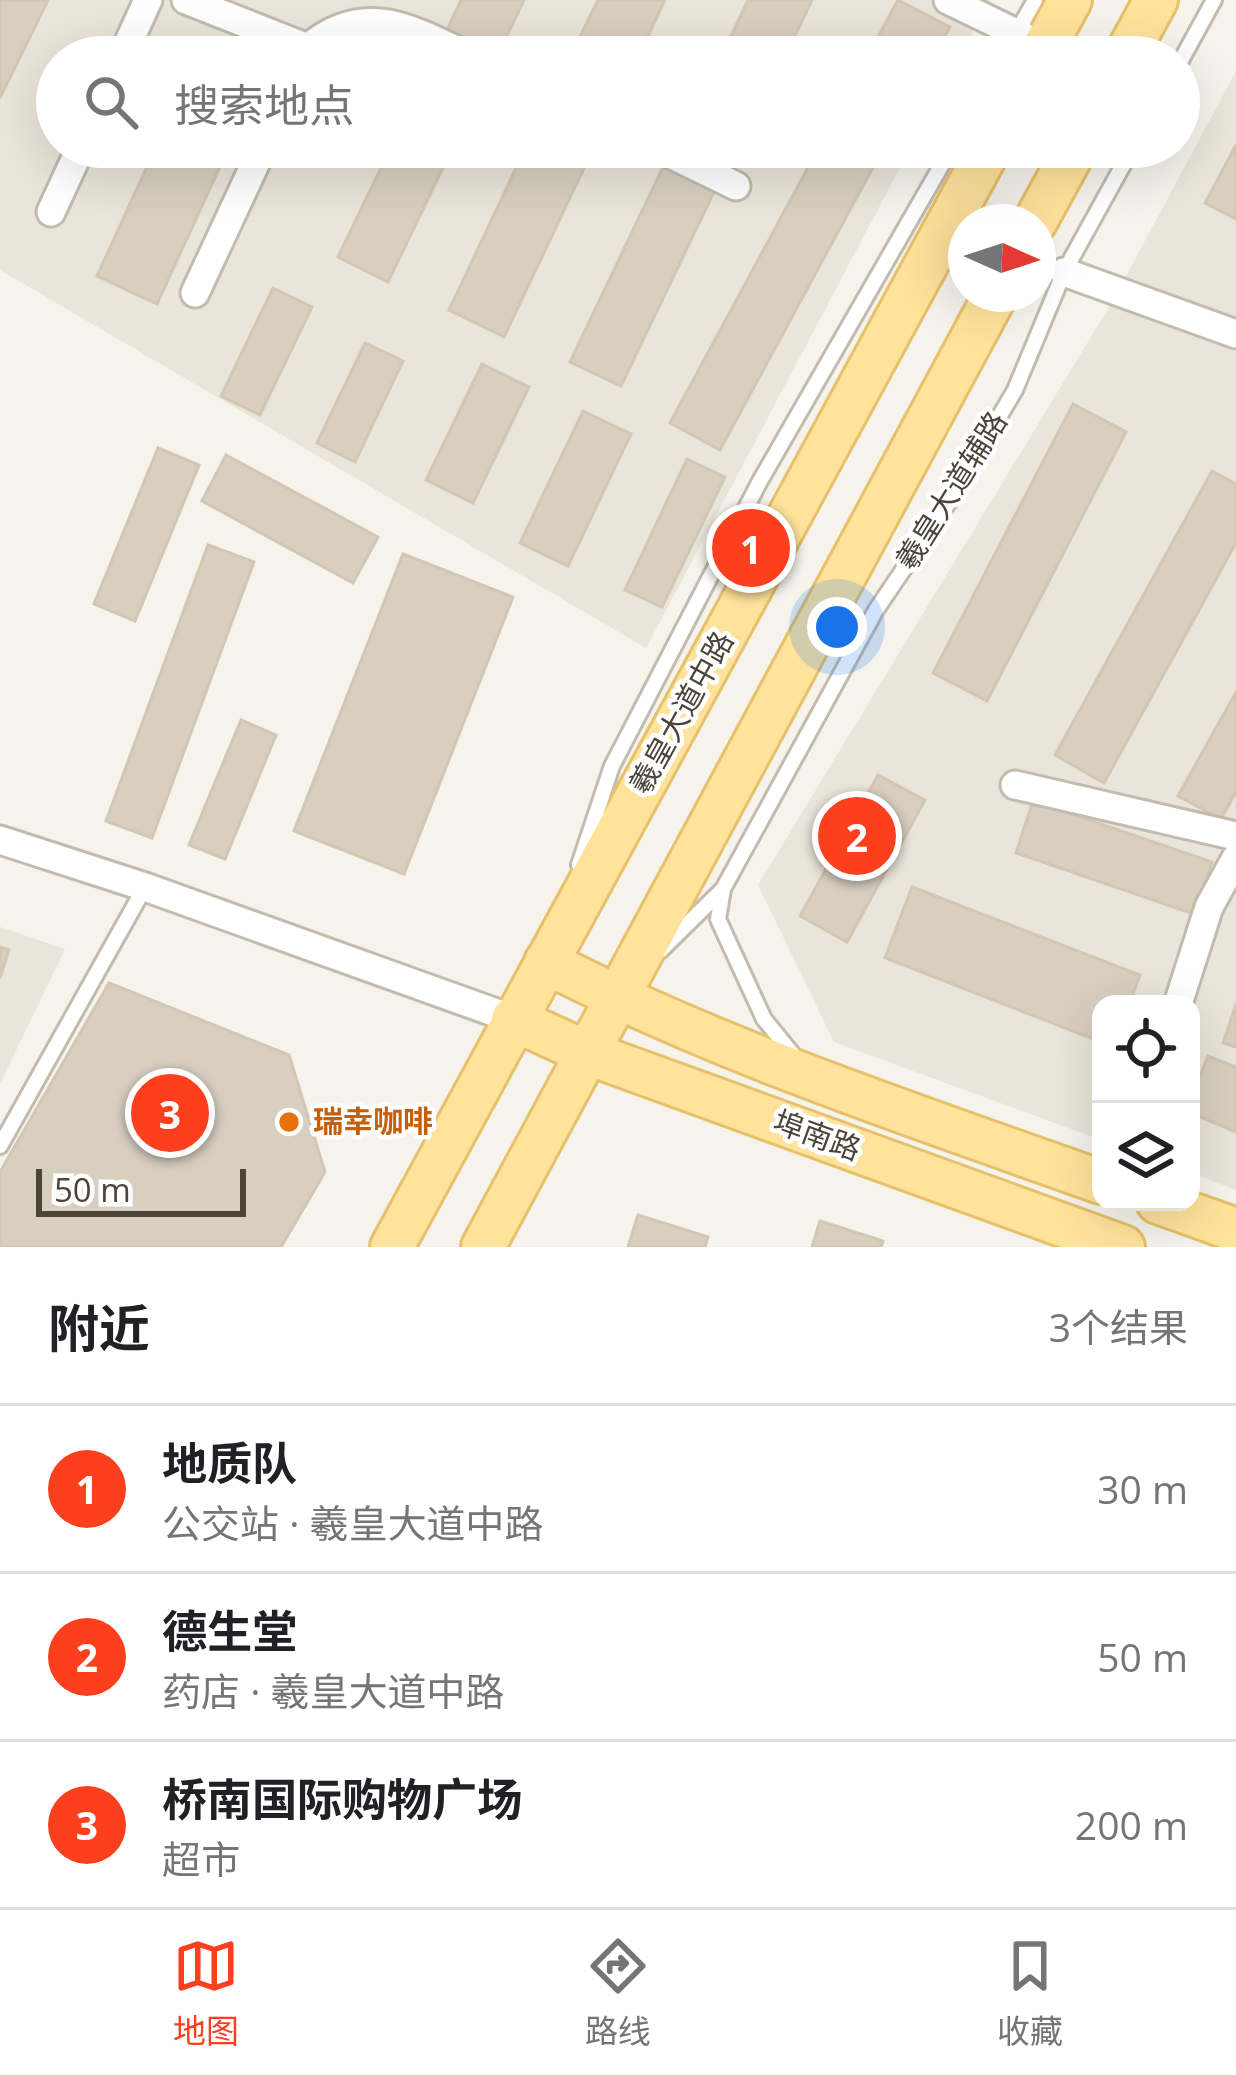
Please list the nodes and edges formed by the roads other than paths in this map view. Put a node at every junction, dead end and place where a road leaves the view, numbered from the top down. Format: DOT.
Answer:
graph roads {
  1 [pos="148,0"];
  2 [pos="186,0"];
  3 [pos="948,0"];
  4 [pos="1035,0"];
  5 [pos="1070,0"];
  6 [pos="1156,0"];
  7 [pos="1214,0"];
  8 [pos="132,36"];
  9 [pos="268,36"];
  10 [pos="325,36"];
  11 [pos="427,36"];
  12 [pos="1006,36"];
  13 [pos="1028,36"];
  14 [pos="1037,36"];
  15 [pos="1136,36"];
  16 [pos="1194,36"];
  17 [pos="71,168"];
  18 [pos="252,168"];
  19 [pos="700,168"];
  20 [pos="940,168"];
  21 [pos="979,168"];
  22 [pos="1065,168"];
  23 [pos="1121,168"];
  24 [pos="736,185"];
  25 [pos="1045,204"];
  26 [pos="51,212"];
  27 [pos="1064,272"];
  28 [pos="195,293"];
  29 [pos="986,312"];
  30 [pos="1236,334"];
  31 [pos="1015,785"];
  32 [pos="1236,836"];
  33 [pos="0,840"];
  34 [pos="1236,858"];
  35 [pos="145,886"];
  36 [pos="723,889"];
  37 [pos="546,962"];
  38 [pos="1181,995"];
  39 [pos="614,997"];
  40 [pos="513,1019"];
  41 [pos="585,1052"];
  42 [pos="813,1080"];
  43 [pos="0,1145"];
  44 [pos="1092,1179"];
  45 [pos="1183,1211"];
  46 [pos="1236,1230"];
  47 [pos="392,1247"];
  48 [pos="483,1247"];
  49 [pos="1123,1247"];
  1 -- 8 [label="street"];
  2 -- 9 [label="street"];
  3 -- 12 [label="street"];
  4 -- 13 [label="lane"];
  5 -- 14 [label="main road"];
  6 -- 15 [label="main road"];
  7 -- 16 [label="lane"];
  10 -- 11 [label="street"];
  17 -- 26 [label="street"];
  18 -- 28 [label="street"];
  19 -- 24 [label="street"];
  20 -- 37 [label="lane"];
  21 -- 37 [label="main road, 羲皇大道中路"];
  22 -- 25 [label="main road"];
  23 -- 27 [label="lane, 羲皇大道辅路"];
  27 -- 30 [label="street"];
  27 -- 36 [label="lane, 羲皇大道辅路"];
  29 -- 39 [label="main road"];
  31 -- 32 [label="street"];
  33 -- 35 [label="street"];
  34 -- 38 [label="street"];
  35 -- 40 [label="street"];
  35 -- 43 [label="lane"];
  36 -- 39 [label="lane, 羲皇大道辅路"];
  36 -- 42 [label="lane"];
  37 -- 39 [label="main road, 埠南路"];
  37 -- 40 [label="main road, 羲皇大道中路"];
  39 -- 41 [label="main road"];
  39 -- 42 [label="main road, 埠南路"];
  40 -- 41 [label="main road, 埠南路"];
  40 -- 47 [label="main road, 羲皇大道中路"];
  41 -- 48 [label="main road"];
  41 -- 49 [label="main road, 埠南路"];
  42 -- 44 [label="main road, 埠南路"];
  45 -- 46 [label="main road"];
}
